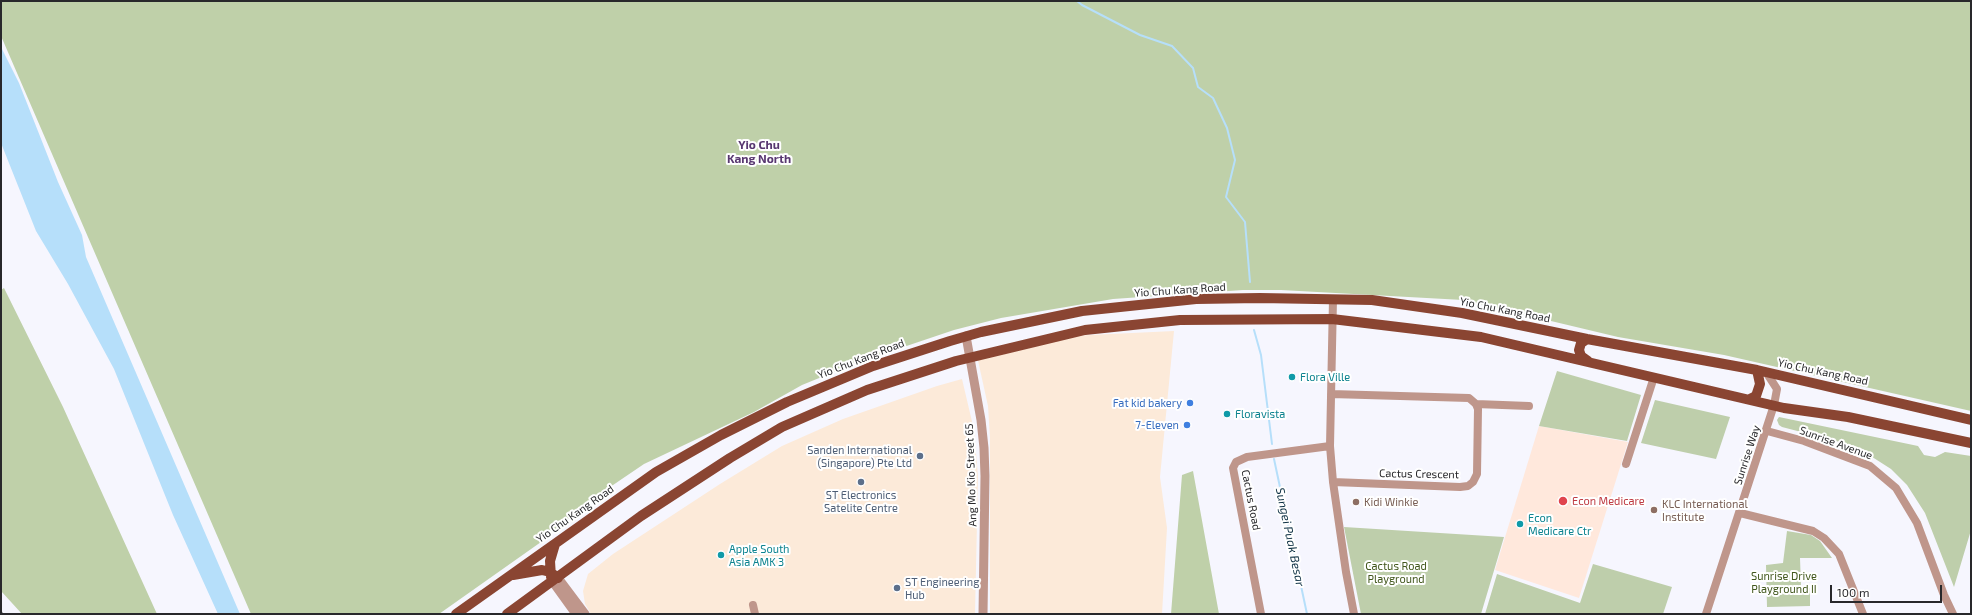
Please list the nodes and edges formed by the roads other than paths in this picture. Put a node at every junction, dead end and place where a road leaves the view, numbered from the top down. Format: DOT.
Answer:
graph roads {
  1 [pos="1333,299"];
  2 [pos="1332,319"];
  3 [pos="966,336"];
  4 [pos="1587,339"];
  5 [pos="970,357"];
  6 [pos="1588,361"];
  7 [pos="1761,371"];
  8 [pos="1654,377"];
  9 [pos="1331,394"];
  10 [pos="1750,399"];
  11 [pos="1476,404"];
  12 [pos="1529,406"];
  13 [pos="1774,406"];
  14 [pos="1971,420"];
  15 [pos="1767,431"];
  16 [pos="1971,443"];
  17 [pos="1330,446"];
  18 [pos="1626,464"];
  19 [pos="1333,482"];
  20 [pos="1740,513"];
  21 [pos="555,544"];
  22 [pos="509,576"];
  23 [pos="554,577"];
  24 [pos="753,605"];
  25 [pos="456,614"];
  26 [pos="508,614"];
  27 [pos="576,614"];
  28 [pos="585,614"];
  29 [pos="755,614"];
  30 [pos="983,614"];
  31 [pos="1261,614"];
  32 [pos="1354,614"];
  33 [pos="1706,614"];
  34 [pos="1863,614"];
  35 [pos="1953,614"];
  1 -- 2 [label="street"];
  1 -- 3 [label="main road, Yio Chu Kang Road"];
  1 -- 4 [label="main road, Yio Chu Kang Road"];
  2 -- 5 [label="main road"];
  2 -- 6 [label="main road"];
  2 -- 9 [label="street"];
  3 -- 5 [label="street, Ang Mo Kio Street 65"];
  3 -- 21 [label="main road, Yio Chu Kang Road"];
  4 -- 6 [label="main road"];
  4 -- 7 [label="main road, Yio Chu Kang Road"];
  5 -- 23 [label="main road"];
  5 -- 30 [label="street, Ang Mo Kio Street 65"];
  6 -- 8 [label="main road"];
  7 -- 10 [label="main road"];
  7 -- 13 [label="street, Sunrise Way"];
  7 -- 14 [label="main road, Yio Chu Kang Road"];
  8 -- 10 [label="main road"];
  8 -- 18 [label="street"];
  9 -- 11 [label="street"];
  9 -- 17 [label="street"];
  10 -- 13 [label="main road"];
  11 -- 12 [label="street"];
  11 -- 19 [label="street, Cactus Crescent"];
  13 -- 15 [label="street, Sunrise Way"];
  13 -- 16 [label="main road"];
  15 -- 20 [label="street, Sunrise Way"];
  15 -- 35 [label="street, Sunrise Avenue"];
  17 -- 19 [label="street"];
  17 -- 31 [label="street, Cactus Road"];
  19 -- 32 [label="street"];
  20 -- 33 [label="street, Sunrise Way"];
  20 -- 34 [label="street"];
  21 -- 22 [label="main road, Yio Chu Kang Road"];
  21 -- 23 [label="main road"];
  22 -- 23 [label="main road"];
  22 -- 25 [label="main road, Yio Chu Kang Road"];
  23 -- 26 [label="main road"];
  23 -- 27 [label="street"];
  23 -- 28 [label="street"];
  24 -- 29 [label="street"];
}
